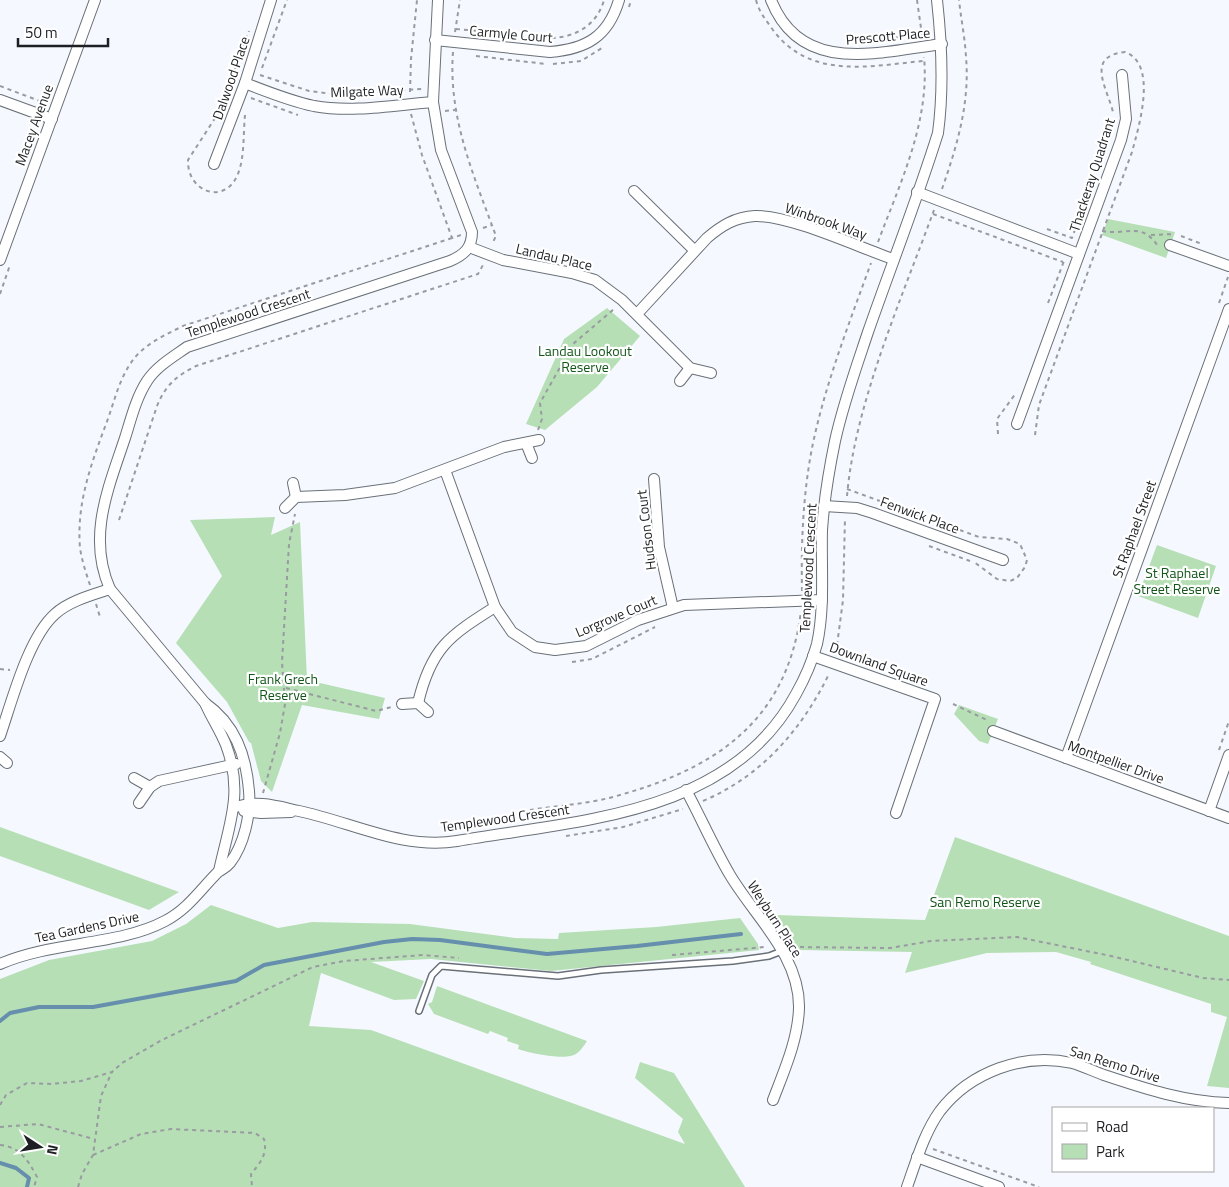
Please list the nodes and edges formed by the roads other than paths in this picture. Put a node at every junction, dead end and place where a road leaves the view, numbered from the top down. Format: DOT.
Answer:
graph roads {
  1 [pos="94,0"];
  2 [pos="271,0"];
  3 [pos="438,0"];
  4 [pos="619,0"];
  5 [pos="771,0"];
  6 [pos="938,0"];
  7 [pos="435,40"];
  8 [pos="942,44"];
  9 [pos="1122,75"];
  10 [pos="245,83"];
  11 [pos="0,100"];
  12 [pos="432,102"];
  13 [pos="52,119"];
  14 [pos="214,164"];
  15 [pos="634,191"];
  16 [pos="917,192"];
  17 [pos="1170,245"];
  18 [pos="469,247"];
  19 [pos="694,250"];
  20 [pos="1079,254"];
  21 [pos="893,259"];
  22 [pos="0,260"];
  23 [pos="1229,266"];
  24 [pos="1229,309"];
  25 [pos="637,314"];
  26 [pos="690,368"];
  27 [pos="710,373"];
  28 [pos="680,380"];
  29 [pos="1017,424"];
  30 [pos="539,440"];
  31 [pos="526,444"];
  32 [pos="532,458"];
  33 [pos="445,470"];
  34 [pos="654,479"];
  35 [pos="293,483"];
  36 [pos="296,497"];
  37 [pos="824,506"];
  38 [pos="285,508"];
  39 [pos="1003,560"];
  40 [pos="110,589"];
  41 [pos="822,600"];
  42 [pos="495,607"];
  43 [pos="672,608"];
  44 [pos="813,656"];
  45 [pos="205,703"];
  46 [pos="418,703"];
  47 [pos="402,704"];
  48 [pos="428,712"];
  49 [pos="995,728"];
  50 [pos="0,736"];
  51 [pos="1229,755"];
  52 [pos="1066,758"];
  53 [pos="244,762"];
  54 [pos="231,765"];
  55 [pos="134,778"];
  56 [pos="150,787"];
  57 [pos="686,790"];
  58 [pos="139,803"];
  59 [pos="235,808"];
  60 [pos="249,808"];
  61 [pos="1209,810"];
  62 [pos="896,813"];
  63 [pos="1229,818"];
  64 [pos="219,870"];
  65 [pos="782,951"];
  66 [pos="0,964"];
  67 [pos="419,1011"];
  68 [pos="773,1100"];
  69 [pos="1229,1103"];
  70 [pos="917,1158"];
  71 [pos="907,1187"];
  72 [pos="999,1187"];
  1 -- 13 [label="street, Macey Avenue"];
  2 -- 10 [label="street, Dalwood Place"];
  3 -- 7 [label="street"];
  4 -- 7 [label="street, Carmyle Court"];
  5 -- 8 [label="street, Prescott Place"];
  6 -- 8 [label="street, Templewood Crescent"];
  7 -- 12 [label="street"];
  8 -- 16 [label="street, Templewood Crescent"];
  9 -- 20 [label="street, Thackeray Quadrant"];
  10 -- 12 [label="street, Milgate Way"];
  10 -- 14 [label="street, Dalwood Place"];
  11 -- 13 [label="street"];
  12 -- 18 [label="street"];
  13 -- 22 [label="street, Macey Avenue"];
  15 -- 19 [label="street"];
  16 -- 20 [label="street, Thackeray Quadrant"];
  16 -- 21 [label="street, Templewood Crescent"];
  17 -- 23 [label="street"];
  18 -- 25 [label="street, Landau Place"];
  18 -- 40 [label="street, Templewood Crescent"];
  19 -- 21 [label="street, Winbrook Way"];
  19 -- 25 [label="street, Winbrook Way"];
  20 -- 29 [label="street, Thackeray Quadrant"];
  21 -- 37 [label="street, Templewood Crescent"];
  24 -- 52 [label="street, St Raphael Street"];
  25 -- 26 [label="street, Landau Place"];
  26 -- 27 [label="street"];
  26 -- 28 [label="street"];
  30 -- 31 [label="street"];
  31 -- 32 [label="street"];
  31 -- 33 [label="street"];
  33 -- 36 [label="street"];
  33 -- 42 [label="street, Lorgrove Court"];
  34 -- 43 [label="street, Hudson Court"];
  35 -- 36 [label="street"];
  36 -- 38 [label="street"];
  37 -- 39 [label="street, Fenwick Place"];
  37 -- 41 [label="street, Templewood Crescent"];
  40 -- 45 [label="street, Templewood Crescent"];
  40 -- 50 [label="street"];
  41 -- 43 [label="street, Lorgrove Court"];
  41 -- 44 [label="street, Templewood Crescent"];
  42 -- 43 [label="street, Lorgrove Court"];
  42 -- 46 [label="street"];
  44 -- 57 [label="street, Templewood Crescent"];
  44 -- 62 [label="street, Downland Square"];
  45 -- 53 [label="street, Templewood Crescent"];
  45 -- 54 [label="street, Templewood Crescent"];
  46 -- 47 [label="street"];
  46 -- 48 [label="street"];
  49 -- 52 [label="street, Montpellier Drive"];
  51 -- 61 [label="street"];
  52 -- 61 [label="street, Montpellier Drive"];
  53 -- 54 [label="street"];
  53 -- 60 [label="street, Templewood Crescent"];
  54 -- 56 [label="street"];
  54 -- 59 [label="street, Templewood Crescent"];
  55 -- 56 [label="street"];
  56 -- 58 [label="street"];
  57 -- 60 [label="street, Templewood Crescent"];
  57 -- 65 [label="street, Weyburn Place"];
  59 -- 60 [label="street, Templewood Crescent"];
  59 -- 64 [label="street, Tea Gardens Drive"];
  60 -- 64 [label="street, Tea Gardens Drive"];
  61 -- 63 [label="street, Montpellier Drive"];
  64 -- 66 [label="street, Tea Gardens Drive"];
  65 -- 67 [label="lane"];
  65 -- 68 [label="street, Weyburn Place"];
  69 -- 70 [label="street, San Remo Drive"];
  70 -- 71 [label="street, San Remo Drive"];
  70 -- 72 [label="street"];
}
